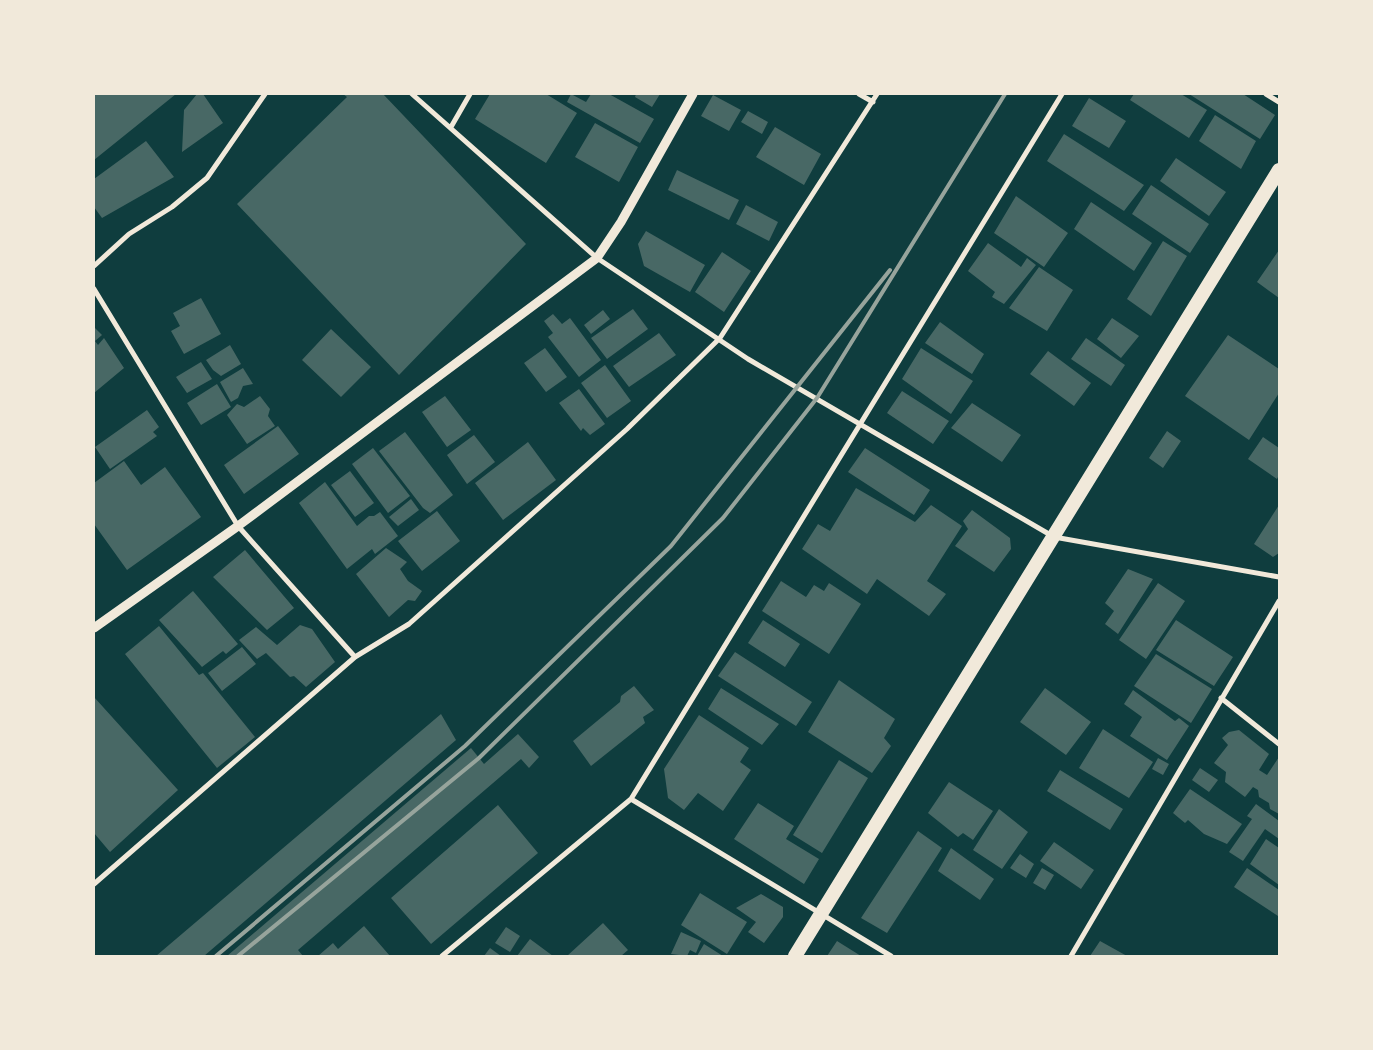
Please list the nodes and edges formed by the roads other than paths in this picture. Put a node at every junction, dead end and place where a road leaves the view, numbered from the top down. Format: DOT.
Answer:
graph roads {
  1 [pos="265,94"];
  2 [pos="412,94"];
  3 [pos="470,94"];
  4 [pos="693,94"];
  5 [pos="859,94"];
  6 [pos="877,94"];
  7 [pos="1062,94"];
  8 [pos="1266,94"];
  9 [pos="873,102"];
  10 [pos="1279,102"];
  11 [pos="451,126"];
  12 [pos="1279,170"];
  13 [pos="597,258"];
  14 [pos="94,266"];
  15 [pos="94,289"];
  16 [pos="720,338"];
  17 [pos="858,425"];
  18 [pos="238,526"];
  19 [pos="1054,537"];
  20 [pos="1279,577"];
  21 [pos="1279,601"];
  22 [pos="94,628"];
  23 [pos="355,657"];
  24 [pos="1221,698"];
  25 [pos="1279,744"];
  26 [pos="631,799"];
  27 [pos="94,884"];
  28 [pos="821,913"];
  29 [pos="442,956"];
  30 [pos="795,956"];
  31 [pos="891,956"];
  32 [pos="1071,956"];
  1 -- 14 [label="street"];
  2 -- 11 [label="street"];
  3 -- 11 [label="street"];
  4 -- 13 [label="street"];
  5 -- 9 [label="street"];
  6 -- 9 [label="street"];
  7 -- 17 [label="street"];
  8 -- 10 [label="street"];
  9 -- 16 [label="street"];
  11 -- 13 [label="street"];
  12 -- 19 [label="highway"];
  13 -- 16 [label="street"];
  13 -- 18 [label="street"];
  15 -- 18 [label="street"];
  16 -- 17 [label="street"];
  16 -- 23 [label="street"];
  17 -- 19 [label="street"];
  17 -- 26 [label="street"];
  18 -- 22 [label="street"];
  18 -- 23 [label="street"];
  19 -- 20 [label="street"];
  19 -- 28 [label="highway"];
  21 -- 24 [label="street"];
  23 -- 27 [label="street"];
  24 -- 25 [label="street"];
  24 -- 32 [label="street"];
  26 -- 28 [label="street"];
  26 -- 29 [label="street"];
  28 -- 30 [label="highway"];
  28 -- 31 [label="street"];
}
